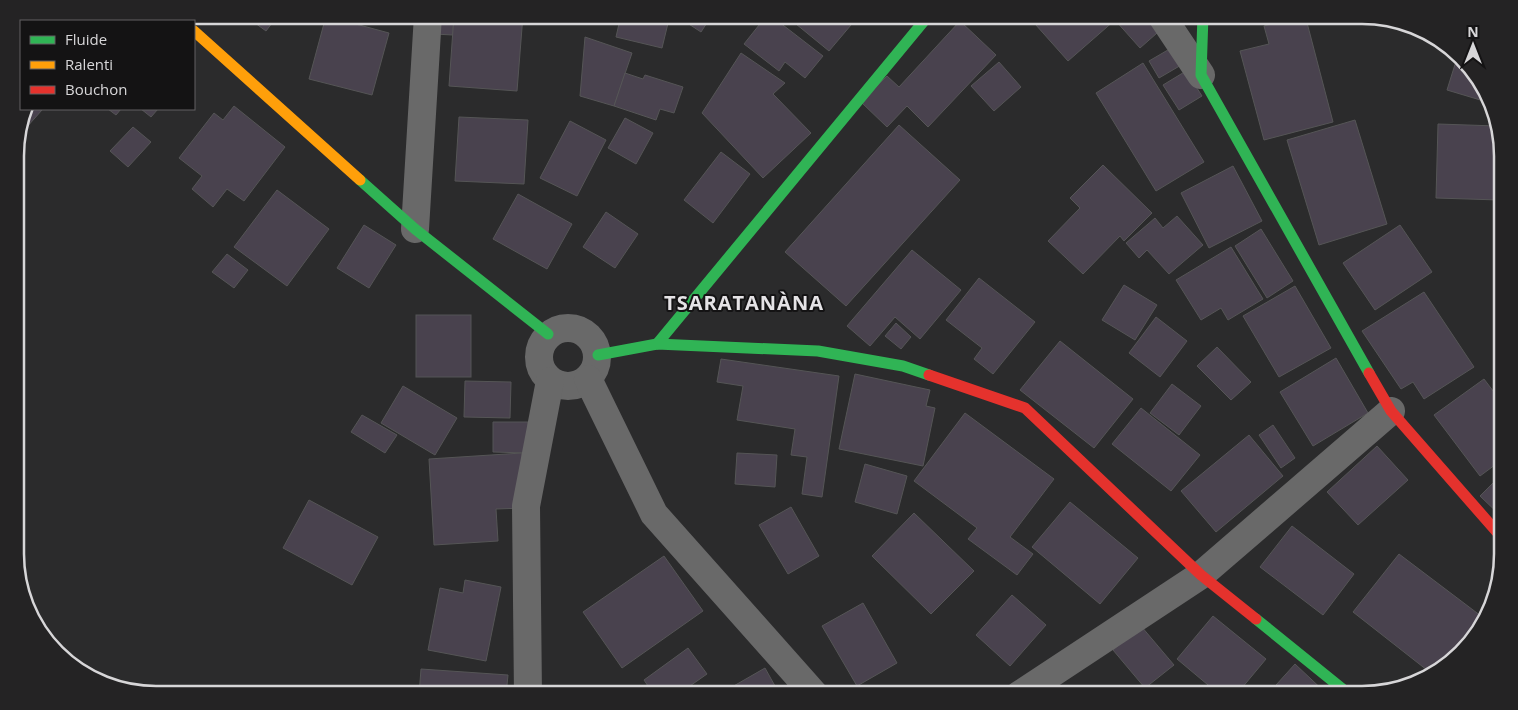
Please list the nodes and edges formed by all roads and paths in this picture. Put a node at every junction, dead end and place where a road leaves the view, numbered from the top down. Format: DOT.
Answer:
graph roads {
  1 [pos="427,24"];
  2 [pos="922,24"];
  3 [pos="1167,24"];
  4 [pos="1203,24"];
  5 [pos="195,32"];
  6 [pos="1201,75"];
  7 [pos="415,229"];
  8 [pos="548,334"];
  9 [pos="657,344"];
  10 [pos="593,367"];
  11 [pos="550,381"];
  12 [pos="1391,411"];
  13 [pos="1494,529"];
  14 [pos="1201,575"];
  15 [pos="528,686"];
  16 [pos="807,686"];
  17 [pos="1033,686"];
  18 [pos="1339,686"];
  1 -- 7 [label="street"];
  2 -- 9 [label="street"];
  3 -- 6 [label="street"];
  4 -- 6 [label="street"];
  5 -- 7 [label="street"];
  6 -- 12 [label="street"];
  7 -- 8 [label="street"];
  8 -- 10 [label="street"];
  8 -- 11 [label="street"];
  9 -- 10 [label="street"];
  9 -- 14 [label="street"];
  10 -- 11 [label="street"];
  10 -- 16 [label="street"];
  11 -- 15 [label="street"];
  12 -- 13 [label="street"];
  12 -- 14 [label="street"];
  14 -- 17 [label="street"];
  14 -- 18 [label="street"];
}
